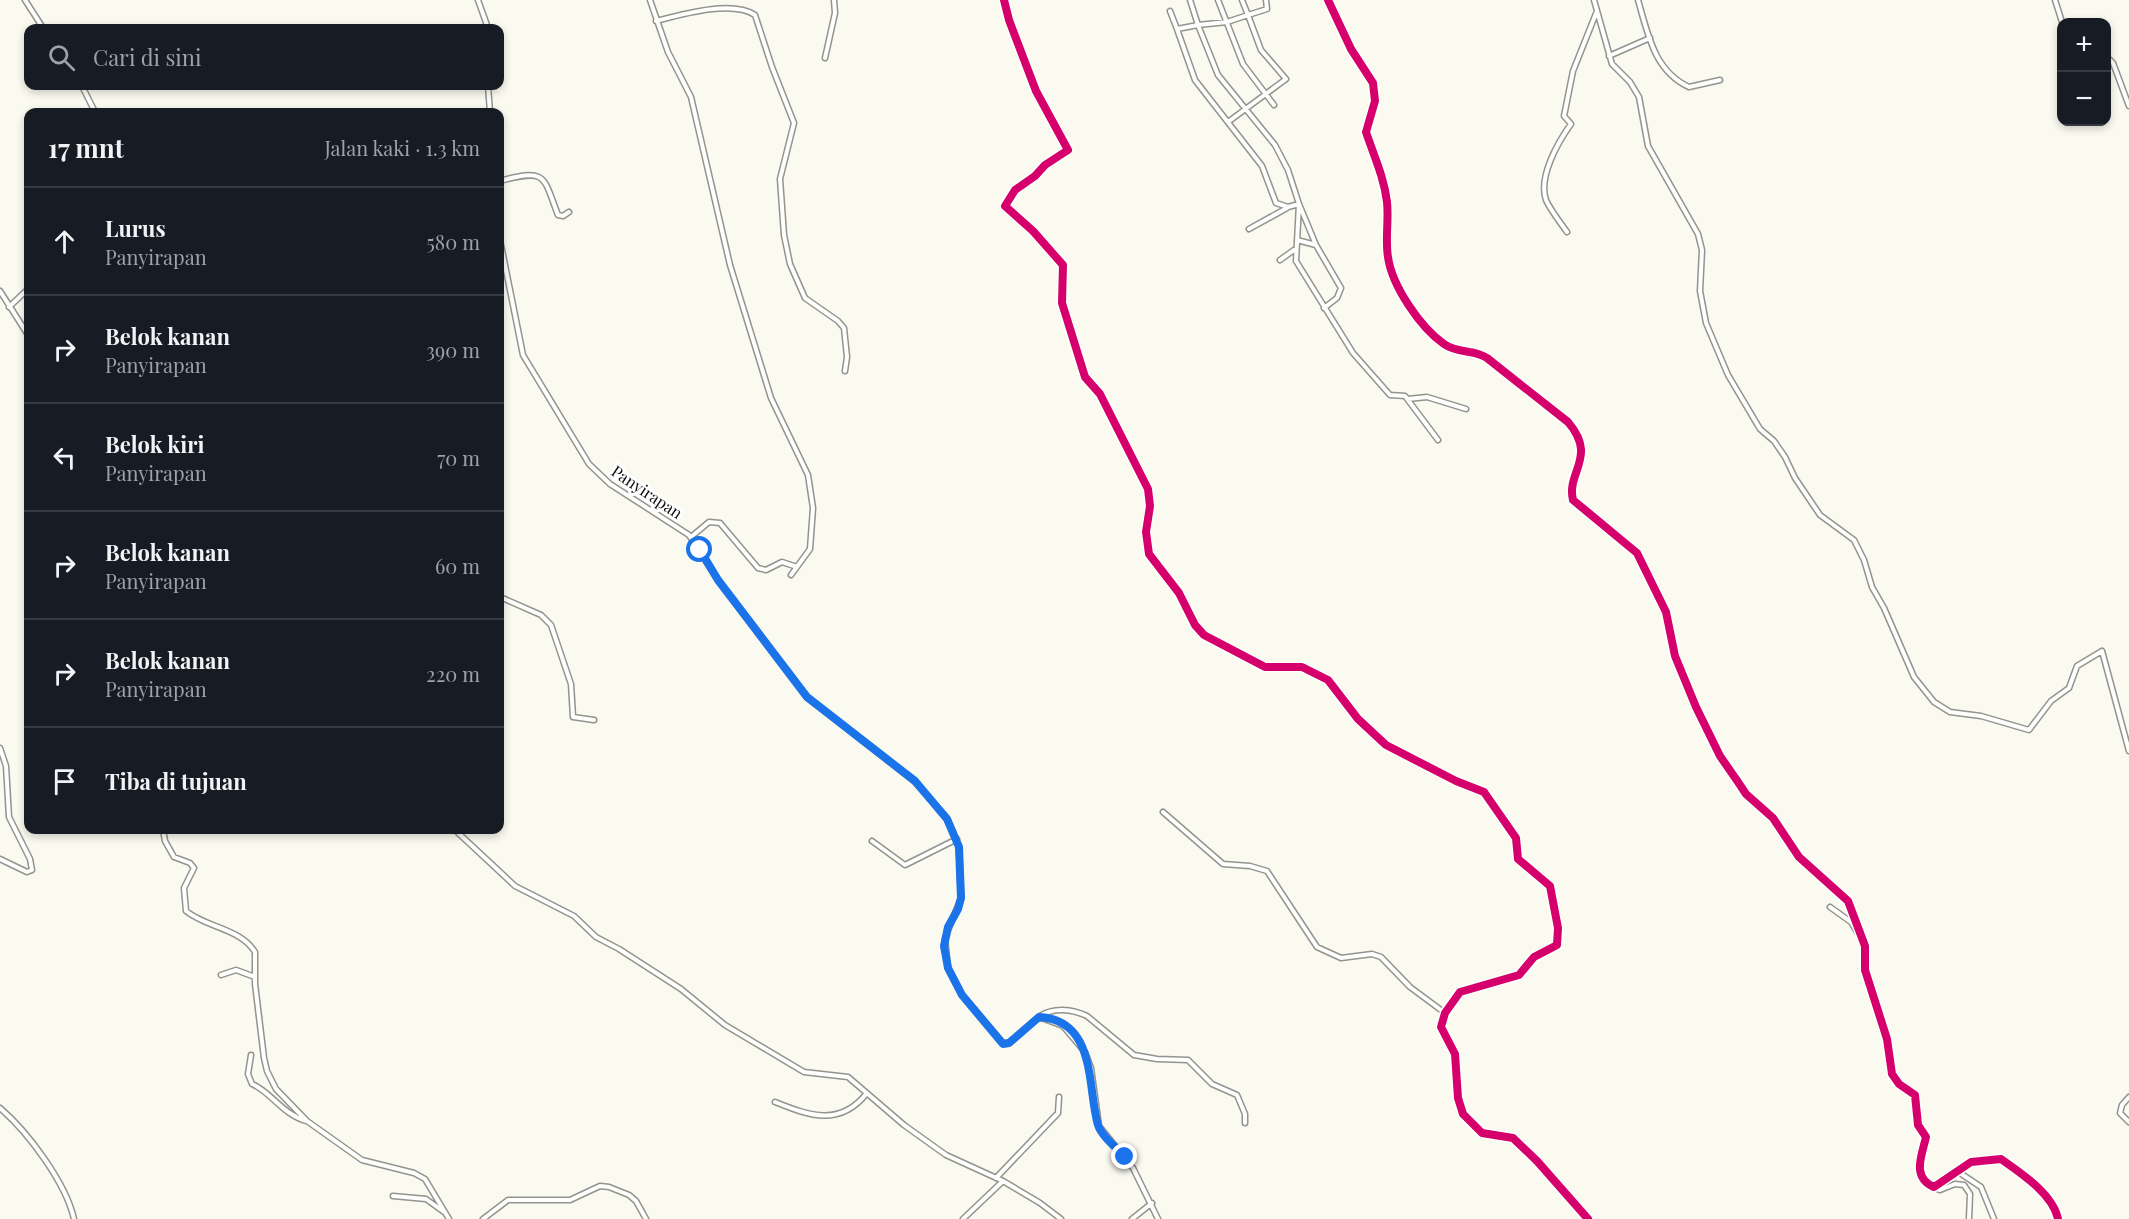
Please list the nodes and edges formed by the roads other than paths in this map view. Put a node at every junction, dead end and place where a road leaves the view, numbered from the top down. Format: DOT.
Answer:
graph roads {
  1 [pos="25,0"];
  2 [pos="478,0"];
  3 [pos="650,0"];
  4 [pos="834,0"];
  5 [pos="1004,0"];
  6 [pos="1190,0"];
  7 [pos="1218,0"];
  8 [pos="1242,0"];
  9 [pos="1266,0"];
  10 [pos="1328,0"];
  11 [pos="1594,0"];
  12 [pos="1638,0"];
  13 [pos="2055,0"];
  14 [pos="1597,10"];
  15 [pos="1170,11"];
  16 [pos="1248,15"];
  17 [pos="2061,18"];
  18 [pos="656,21"];
  19 [pos="1227,22"];
  20 [pos="40,24"];
  21 [pos="487,24"];
  22 [pos="1198,25"];
  23 [pos="1177,29"];
  24 [pos="1650,38"];
  25 [pos="1609,56"];
  26 [pos="825,58"];
  27 [pos="2111,61"];
  28 [pos="1720,80"];
  29 [pos="84,90"];
  30 [pos="488,90"];
  31 [pos="1265,95"];
  32 [pos="1274,105"];
  33 [pos="2129,105"];
  34 [pos="92,108"];
  35 [pos="490,108"];
  36 [pos="1247,109"];
  37 [pos="1228,122"];
  38 [pos="504,180"];
  39 [pos="1299,204"];
  40 [pos="1288,207"];
  41 [pos="569,212"];
  42 [pos="1249,229"];
  43 [pos="1567,232"];
  44 [pos="1297,240"];
  45 [pos="1316,245"];
  46 [pos="1295,250"];
  47 [pos="504,260"];
  48 [pos="1280,260"];
  49 [pos="0,291"];
  50 [pos="24,293"];
  51 [pos="9,307"];
  52 [pos="1324,308"];
  53 [pos="24,329"];
  54 [pos="845,372"];
  55 [pos="1407,399"];
  56 [pos="1466,409"];
  57 [pos="1438,440"];
  58 [pos="691,537"];
  59 [pos="797,567"];
  60 [pos="791,575"];
  61 [pos="504,599"];
  62 [pos="594,720"];
  63 [pos="0,748"];
  64 [pos="2129,751"];
  65 [pos="1163,812"];
  66 [pos="164,834"];
  67 [pos="459,834"];
  68 [pos="957,839"];
  69 [pos="872,841"];
  70 [pos="0,859"];
  71 [pos="1830,907"];
  72 [pos="1865,946"];
  73 [pos="221,975"];
  74 [pos="255,977"];
  75 [pos="1445,1013"];
  76 [pos="1039,1017"];
  77 [pos="251,1056"];
  78 [pos="867,1093"];
  79 [pos="1059,1097"];
  80 [pos="2129,1097"];
  81 [pos="775,1102"];
  82 [pos="0,1108"];
  83 [pos="307,1121"];
  84 [pos="2129,1122"];
  85 [pos="1245,1123"];
  86 [pos="1957,1171"];
  87 [pos="996,1178"];
  88 [pos="1003,1181"];
  89 [pos="1934,1187"];
  90 [pos="393,1196"];
  91 [pos="1153,1203"];
  92 [pos="969,1211"];
  93 [pos="446,1214"];
  94 [pos="74,1219"];
  95 [pos="449,1219"];
  96 [pos="483,1219"];
  97 [pos="646,1219"];
  98 [pos="963,1219"];
  99 [pos="969,1219"];
  100 [pos="1061,1219"];
  101 [pos="1132,1219"];
  102 [pos="1158,1219"];
  103 [pos="1588,1219"];
  104 [pos="1969,1219"];
  105 [pos="1994,1219"];
  106 [pos="2058,1219"];
  1 -- 20 [label="street"];
  2 -- 21 [label="street"];
  3 -- 18 [label="street"];
  4 -- 26 [label="street"];
  5 -- 75 [label="street"];
  6 -- 22 [label="street"];
  7 -- 19 [label="street"];
  8 -- 16 [label="street"];
  9 -- 16 [label="street"];
  10 -- 72 [label="street"];
  11 -- 14 [label="street"];
  12 -- 24 [label="street"];
  13 -- 17 [label="street"];
  14 -- 25 [label="street"];
  14 -- 43 [label="street"];
  15 -- 23 [label="street"];
  16 -- 19 [label="street"];
  16 -- 31 [label="street"];
  18 -- 54 [label="street"];
  18 -- 59 [label="street"];
  19 -- 22 [label="street"];
  19 -- 31 [label="street"];
  22 -- 23 [label="street"];
  22 -- 36 [label="street"];
  23 -- 37 [label="street"];
  24 -- 25 [label="street"];
  24 -- 28 [label="street"];
  25 -- 64 [label="street"];
  27 -- 33 [label="street"];
  29 -- 34 [label="street"];
  30 -- 35 [label="street"];
  31 -- 32 [label="street"];
  31 -- 36 [label="street"];
  36 -- 37 [label="street"];
  36 -- 39 [label="street"];
  37 -- 40 [label="street"];
  38 -- 41 [label="street"];
  39 -- 40 [label="street"];
  39 -- 44 [label="street"];
  39 -- 45 [label="street"];
  40 -- 42 [label="street"];
  44 -- 45 [label="street"];
  44 -- 46 [label="street"];
  45 -- 52 [label="street"];
  46 -- 48 [label="street"];
  46 -- 52 [label="street"];
  47 -- 58 [label="street, Panyirapan"];
  49 -- 51 [label="street"];
  50 -- 51 [label="street"];
  51 -- 53 [label="street"];
  52 -- 55 [label="street"];
  55 -- 56 [label="street"];
  55 -- 57 [label="street"];
  58 -- 59 [label="street"];
  58 -- 68 [label="street, Panyirapan"];
  59 -- 60 [label="street"];
  61 -- 62 [label="street"];
  63 -- 70 [label="street"];
  65 -- 75 [label="street"];
  66 -- 74 [label="street"];
  67 -- 78 [label="street"];
  68 -- 69 [label="street"];
  68 -- 76 [label="street, Panyirapan"];
  71 -- 72 [label="street"];
  72 -- 89 [label="street"];
  73 -- 74 [label="street"];
  74 -- 83 [label="street"];
  75 -- 103 [label="street"];
  76 -- 85 [label="street"];
  76 -- 91 [label="street"];
  77 -- 83 [label="street"];
  78 -- 81 [label="street"];
  78 -- 87 [label="street"];
  79 -- 87 [label="street"];
  80 -- 84 [label="street"];
  82 -- 94 [label="street"];
  83 -- 93 [label="street"];
  86 -- 89 [label="street"];
  86 -- 105 [label="street"];
  86 -- 106 [label="street"];
  87 -- 88 [label="street"];
  88 -- 92 [label="street"];
  88 -- 100 [label="street"];
  89 -- 104 [label="street"];
  90 -- 93 [label="street"];
  91 -- 101 [label="street"];
  91 -- 102 [label="street"];
  92 -- 98 [label="street"];
  92 -- 99 [label="street"];
  93 -- 95 [label="street"];
  96 -- 97 [label="street"];
}
